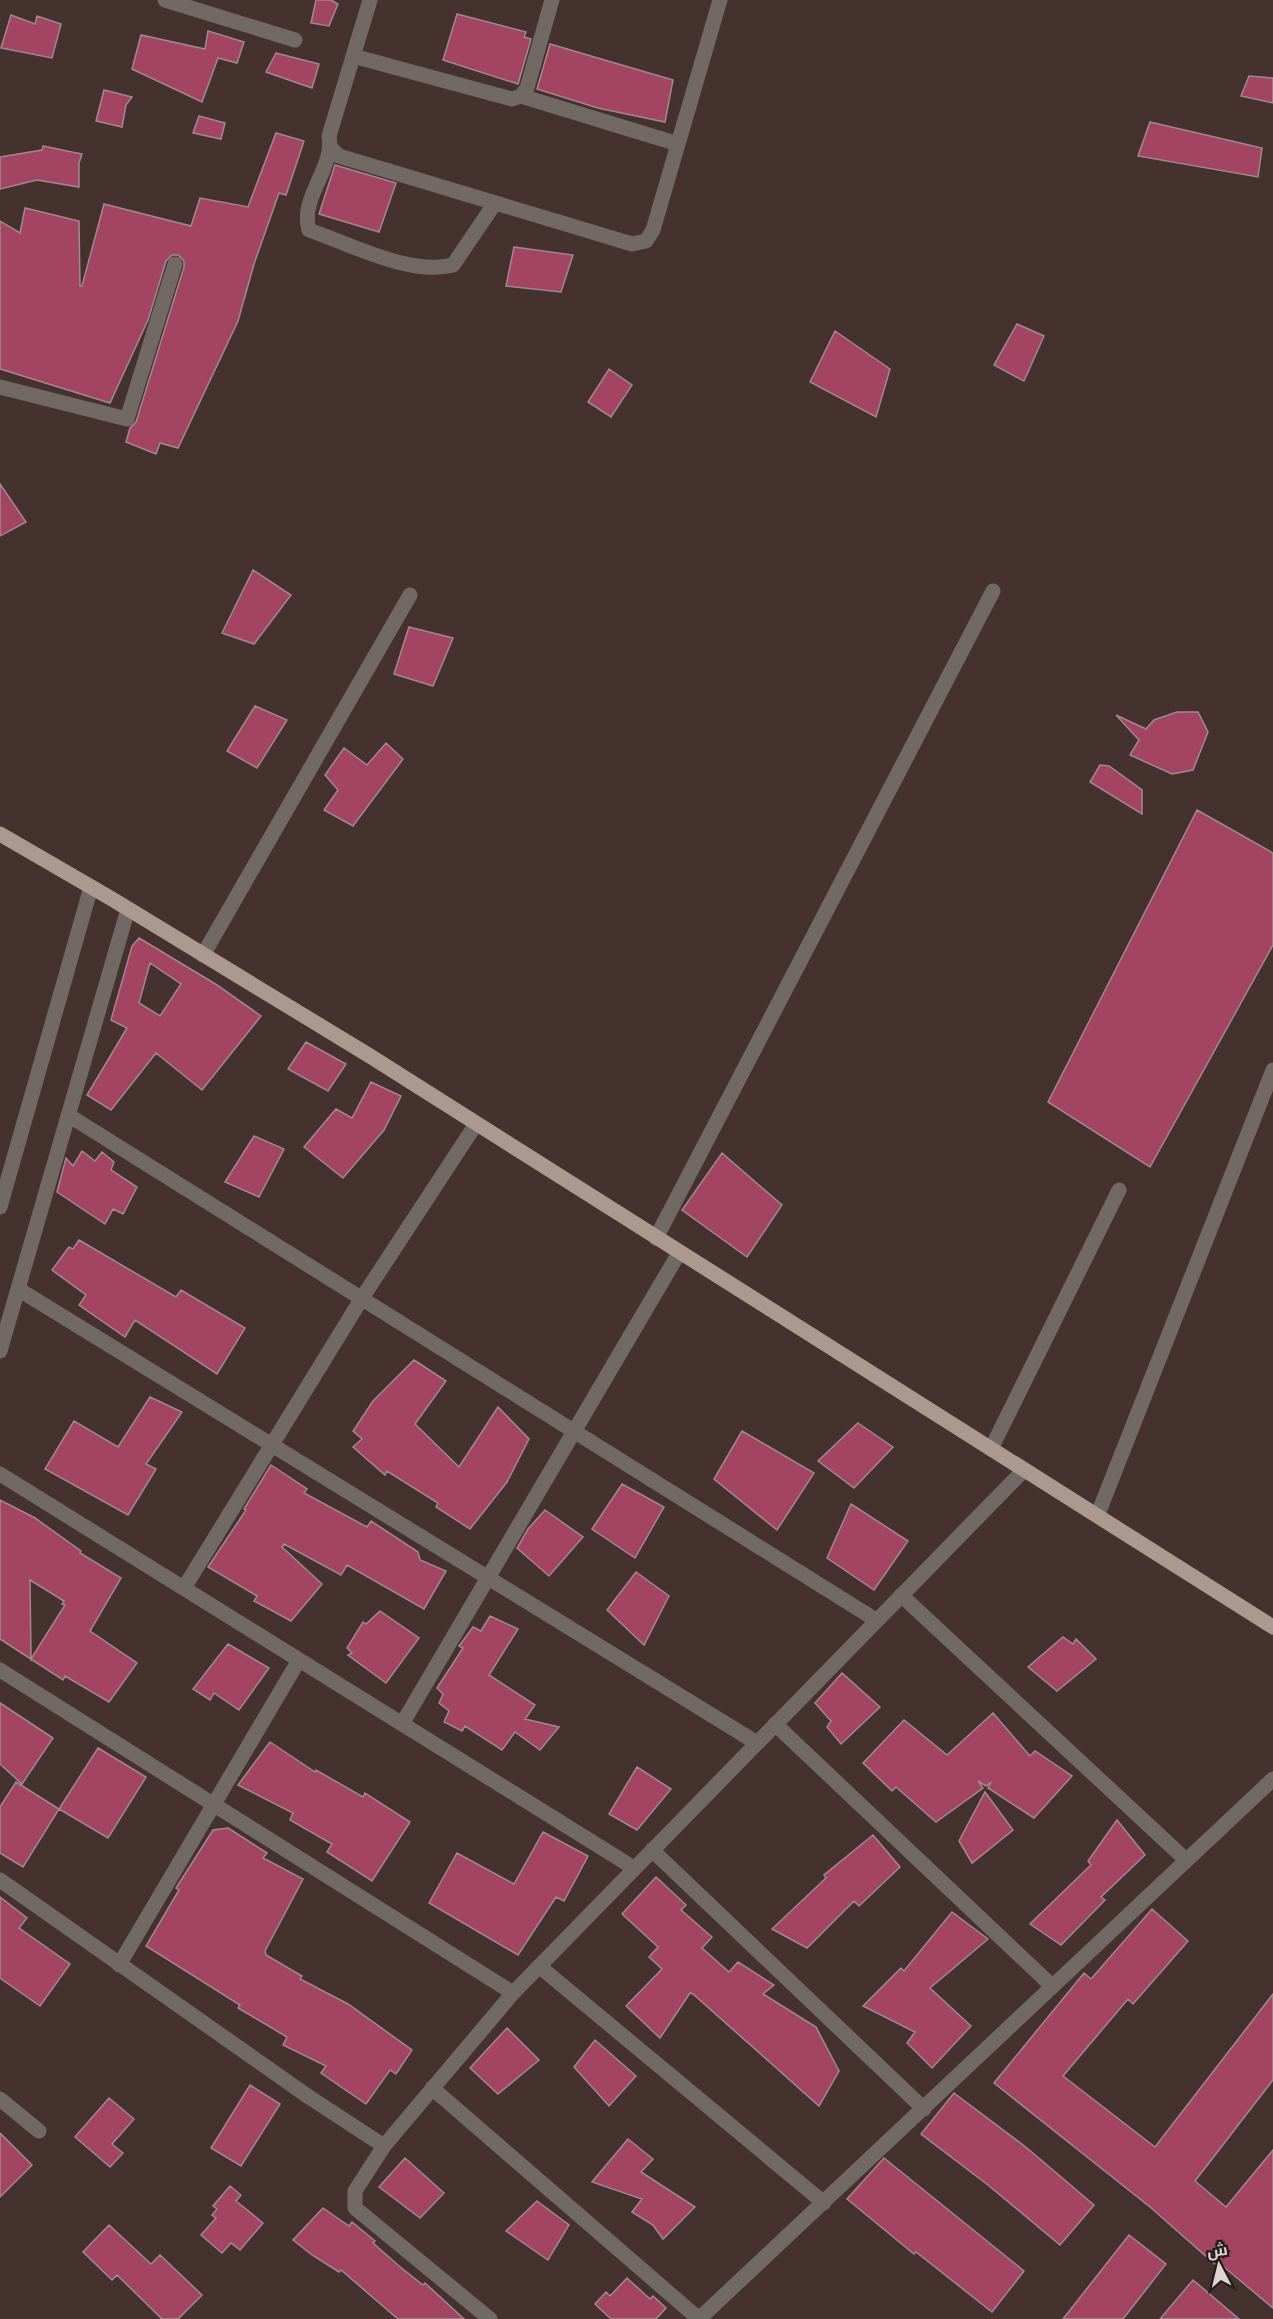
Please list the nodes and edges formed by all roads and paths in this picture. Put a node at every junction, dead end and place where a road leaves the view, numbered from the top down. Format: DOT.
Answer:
graph roads {
  1 [pos="165,0"];
  2 [pos="370,0"];
  3 [pos="552,0"];
  4 [pos="720,0"];
  5 [pos="295,40"];
  6 [pos="353,56"];
  7 [pos="521,96"];
  8 [pos="678,144"];
  9 [pos="332,148"];
  10 [pos="495,203"];
  11 [pos="176,264"];
  12 [pos="0,387"];
  13 [pos="993,591"];
  14 [pos="410,595"];
  15 [pos="0,834"];
  16 [pos="91,887"];
  17 [pos="128,909"];
  18 [pos="203,955"];
  19 [pos="1273,1070"];
  20 [pos="68,1115"];
  21 [pos="476,1124"];
  22 [pos="1119,1190"];
  23 [pos="0,1208"];
  24 [pos="656,1238"];
  25 [pos="679,1253"];
  26 [pos="18,1289"];
  27 [pos="362,1298"];
  28 [pos="0,1351"];
  29 [pos="574,1431"];
  30 [pos="273,1446"];
  31 [pos="991,1449"];
  32 [pos="1024,1470"];
  33 [pos="0,1474"];
  34 [pos="1098,1514"];
  35 [pos="486,1577"];
  36 [pos="184,1588"];
  37 [pos="901,1595"];
  38 [pos="876,1620"];
  39 [pos="1273,1627"];
  40 [pos="299,1660"];
  41 [pos="0,1670"];
  42 [pos="402,1724"];
  43 [pos="775,1724"];
  44 [pos="757,1743"];
  45 [pos="1273,1779"];
  46 [pos="213,1804"];
  47 [pos="652,1850"];
  48 [pos="1186,1860"];
  49 [pos="634,1868"];
  50 [pos="0,1880"];
  51 [pos="119,1965"];
  52 [pos="539,1966"];
  53 [pos="1052,1986"];
  54 [pos="513,1993"];
  55 [pos="432,2088"];
  56 [pos="0,2099"];
  57 [pos="924,2109"];
  58 [pos="39,2131"];
  59 [pos="384,2146"];
  60 [pos="824,2203"];
  61 [pos="490,2319"];
  62 [pos="699,2319"];
  1 -- 5 [label="street"];
  2 -- 6 [label="street"];
  3 -- 7 [label="street"];
  4 -- 8 [label="street"];
  6 -- 7 [label="street"];
  6 -- 9 [label="street"];
  7 -- 8 [label="street"];
  8 -- 10 [label="street"];
  9 -- 10 [label="street"];
  9 -- 10 [label="street"];
  11 -- 12 [label="street"];
  13 -- 24 [label="street"];
  14 -- 18 [label="street"];
  15 -- 16 [label="main road"];
  16 -- 17 [label="main road"];
  16 -- 23 [label="street"];
  17 -- 18 [label="main road"];
  17 -- 20 [label="street"];
  18 -- 21 [label="main road"];
  19 -- 34 [label="street"];
  20 -- 26 [label="street"];
  20 -- 27 [label="street"];
  21 -- 24 [label="main road"];
  21 -- 27 [label="street"];
  22 -- 31 [label="street"];
  24 -- 25 [label="main road"];
  25 -- 29 [label="street"];
  25 -- 31 [label="main road"];
  26 -- 28 [label="street"];
  26 -- 30 [label="street"];
  27 -- 29 [label="street"];
  27 -- 30 [label="street"];
  29 -- 35 [label="street"];
  29 -- 38 [label="street"];
  30 -- 35 [label="street"];
  30 -- 36 [label="street"];
  31 -- 32 [label="main road"];
  32 -- 34 [label="main road"];
  32 -- 37 [label="street"];
  33 -- 36 [label="street"];
  34 -- 39 [label="main road"];
  35 -- 42 [label="street"];
  35 -- 44 [label="street"];
  36 -- 40 [label="street"];
  37 -- 38 [label="street"];
  37 -- 48 [label="street"];
  38 -- 43 [label="street"];
  40 -- 42 [label="street"];
  40 -- 46 [label="street"];
  41 -- 46 [label="street"];
  42 -- 49 [label="street"];
  43 -- 44 [label="street"];
  43 -- 53 [label="street"];
  44 -- 47 [label="street"];
  45 -- 48 [label="street"];
  46 -- 51 [label="street"];
  46 -- 54 [label="street"];
  47 -- 49 [label="street"];
  47 -- 57 [label="street"];
  48 -- 53 [label="street"];
  49 -- 52 [label="street"];
  50 -- 51 [label="street"];
  51 -- 59 [label="street"];
  52 -- 54 [label="street"];
  52 -- 60 [label="street"];
  53 -- 57 [label="street"];
  54 -- 55 [label="street"];
  55 -- 59 [label="street"];
  55 -- 62 [label="street"];
  56 -- 58 [label="street"];
  57 -- 60 [label="street"];
  59 -- 61 [label="street"];
  60 -- 62 [label="street"];
}
